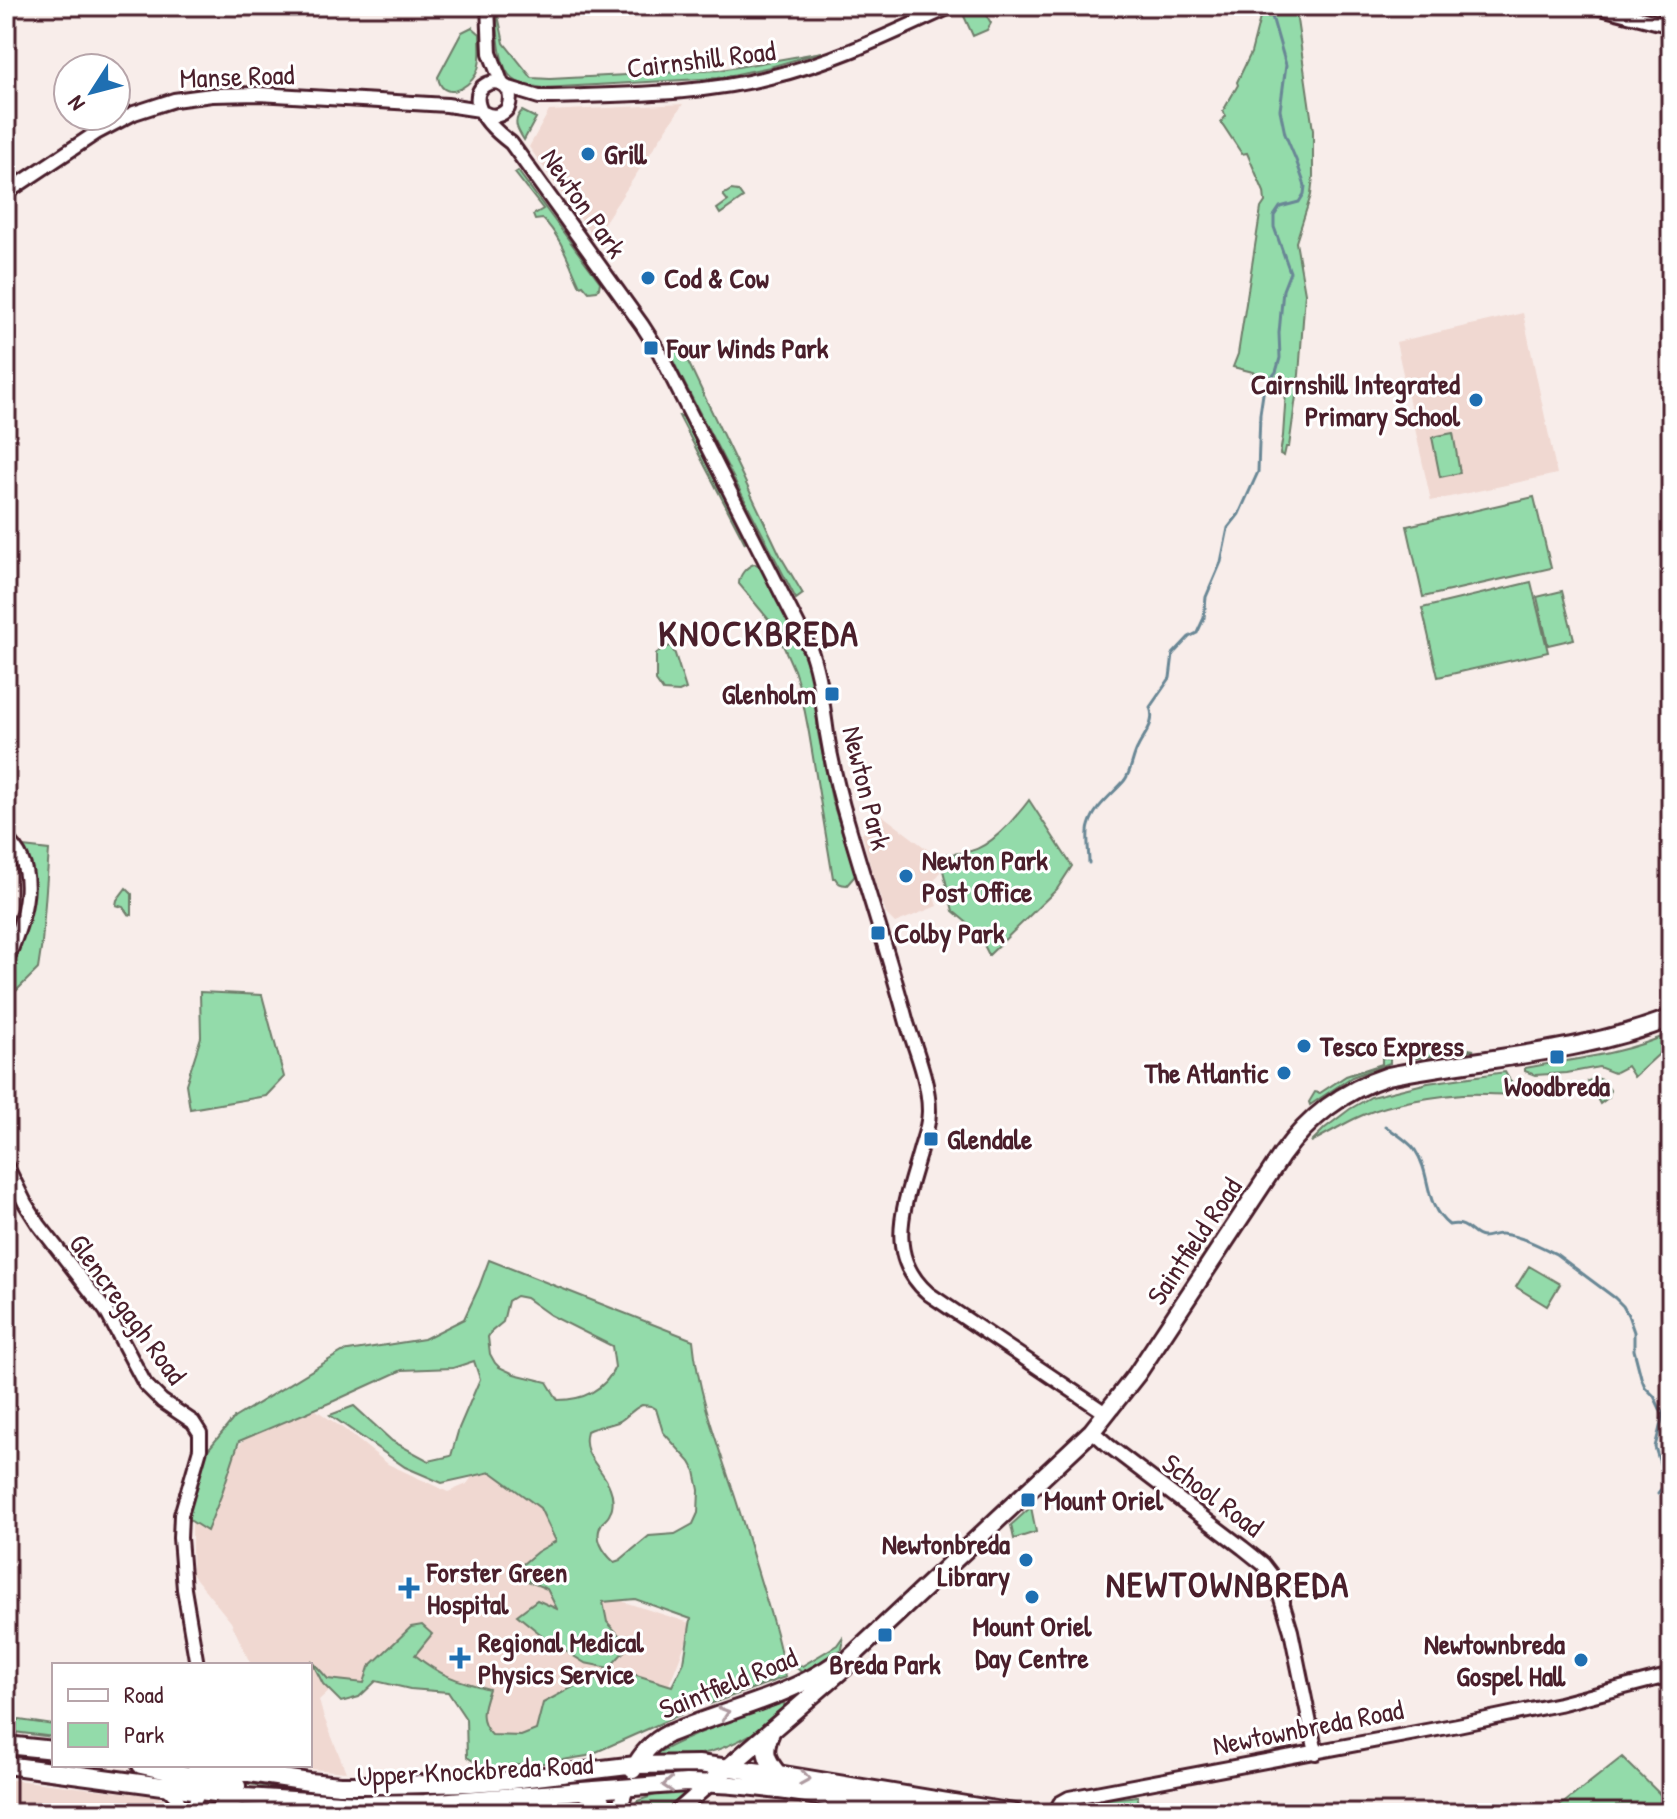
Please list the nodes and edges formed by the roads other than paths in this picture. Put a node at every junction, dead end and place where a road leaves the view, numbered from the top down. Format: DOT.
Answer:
graph roads {
  1 [pos="488,6"];
  2 [pos="952,6"];
  3 [pos="1593,6"];
  4 [pos="1671,26"];
  5 [pos="490,53"];
  6 [pos="504,86"];
  7 [pos="480,88"];
  8 [pos="539,97"];
  9 [pos="447,105"];
  10 [pos="507,109"];
  11 [pos="482,112"];
  12 [pos="511,143"];
  13 [pos="6,193"];
  14 [pos="6,839"];
  15 [pos="6,963"];
  16 [pos="1671,1018"];
  17 [pos="6,1165"];
  18 [pos="1107,1414"];
  19 [pos="1092,1431"];
  20 [pos="851,1657"];
  21 [pos="197,1663"];
  22 [pos="1671,1675"];
  23 [pos="771,1730"];
  24 [pos="6,1745"];
  25 [pos="52,1750"];
  26 [pos="1316,1753"];
  27 [pos="6,1765"];
  28 [pos="636,1765"];
  29 [pos="728,1766"];
  30 [pos="152,1767"];
  31 [pos="778,1774"];
  32 [pos="201,1776"];
  33 [pos="710,1783"];
  34 [pos="164,1786"];
  35 [pos="626,1788"];
  36 [pos="578,1792"];
  37 [pos="245,1797"];
  38 [pos="288,1800"];
  39 [pos="180,1813"];
  40 [pos="193,1813"];
  41 [pos="205,1813"];
  42 [pos="211,1813"];
  43 [pos="609,1813"];
  44 [pos="618,1813"];
  45 [pos="676,1813"];
  46 [pos="920,1813"];
  47 [pos="1014,1813"];
  48 [pos="1055,1813"];
  1 -- 5 [label="street"];
  2 -- 8 [label="street, Cairnshill Road"];
  3 -- 4 [label="street"];
  5 -- 6 [label="street"];
  5 -- 7 [label="street"];
  6 -- 7 [label="street"];
  6 -- 8 [label="street, Cairnshill Road"];
  6 -- 10 [label="street"];
  7 -- 9 [label="street, Manse Road"];
  7 -- 11 [label="street"];
  8 -- 10 [label="street, Cairnshill Road"];
  9 -- 11 [label="street, Manse Road"];
  9 -- 13 [label="street, Manse Road"];
  10 -- 11 [label="street"];
  10 -- 12 [label="street, Newton Park"];
  11 -- 12 [label="street, Newton Park"];
  12 -- 18 [label="street, Newton Park"];
  14 -- 15 [label="street"];
  16 -- 18 [label="highway, Saintfield Road"];
  17 -- 21 [label="street, Glencregagh Road"];
  18 -- 19 [label="highway, Saintfield Road"];
  19 -- 20 [label="highway, Saintfield Road"];
  19 -- 26 [label="street, School Road"];
  20 -- 23 [label="highway, Saintfield Road"];
  28 -- 20 [label="highway, Saintfield Road, one-way"];
  22 -- 26 [label="street, Newtownbreda Road"];
  23 -- 29 [label="highway, Saintfield Road"];
  23 -- 31 [label="highway"];
  24 -- 25 [label="highway"];
  26 -- 48 [label="street, Newtownbreda Road"];
  27 -- 34 [label="highway, Upper Knockbreda Road"];
  28 -- 29 [label="highway, Upper Knockbreda Road"];
  28 -- 32 [label="highway, Upper Knockbreda Road"];
  28 -- 35 [label="highway, Saintfield Road"];
  29 -- 31 [label="highway"];
  29 -- 33 [label="highway, Saintfield Road"];
  30 -- 32 [label="highway"];
  31 -- 47 [label="highway, one-way"];
  32 -- 34 [label="highway, Upper Knockbreda Road"];
  32 -- 37 [label="highway, Upper Knockbreda Road"];
  32 -- 38 [label="highway"];
  32 -- 40 [label="street"];
  32 -- 41 [label="street"];
  33 -- 35 [label="highway, Upper Knockbreda Road, one-way"];
  33 -- 45 [label="main road, Saintfield Road"];
  33 -- 46 [label="highway"];
  34 -- 39 [label="street"];
  35 -- 36 [label="highway, Upper Knockbreda Road"];
  35 -- 44 [label="main road, Saintfield Road"];
  36 -- 38 [label="highway, Upper Knockbreda Road"];
  36 -- 43 [label="main road"];
  37 -- 38 [label="highway, Upper Knockbreda Road"];
  37 -- 42 [label="street"];
}
